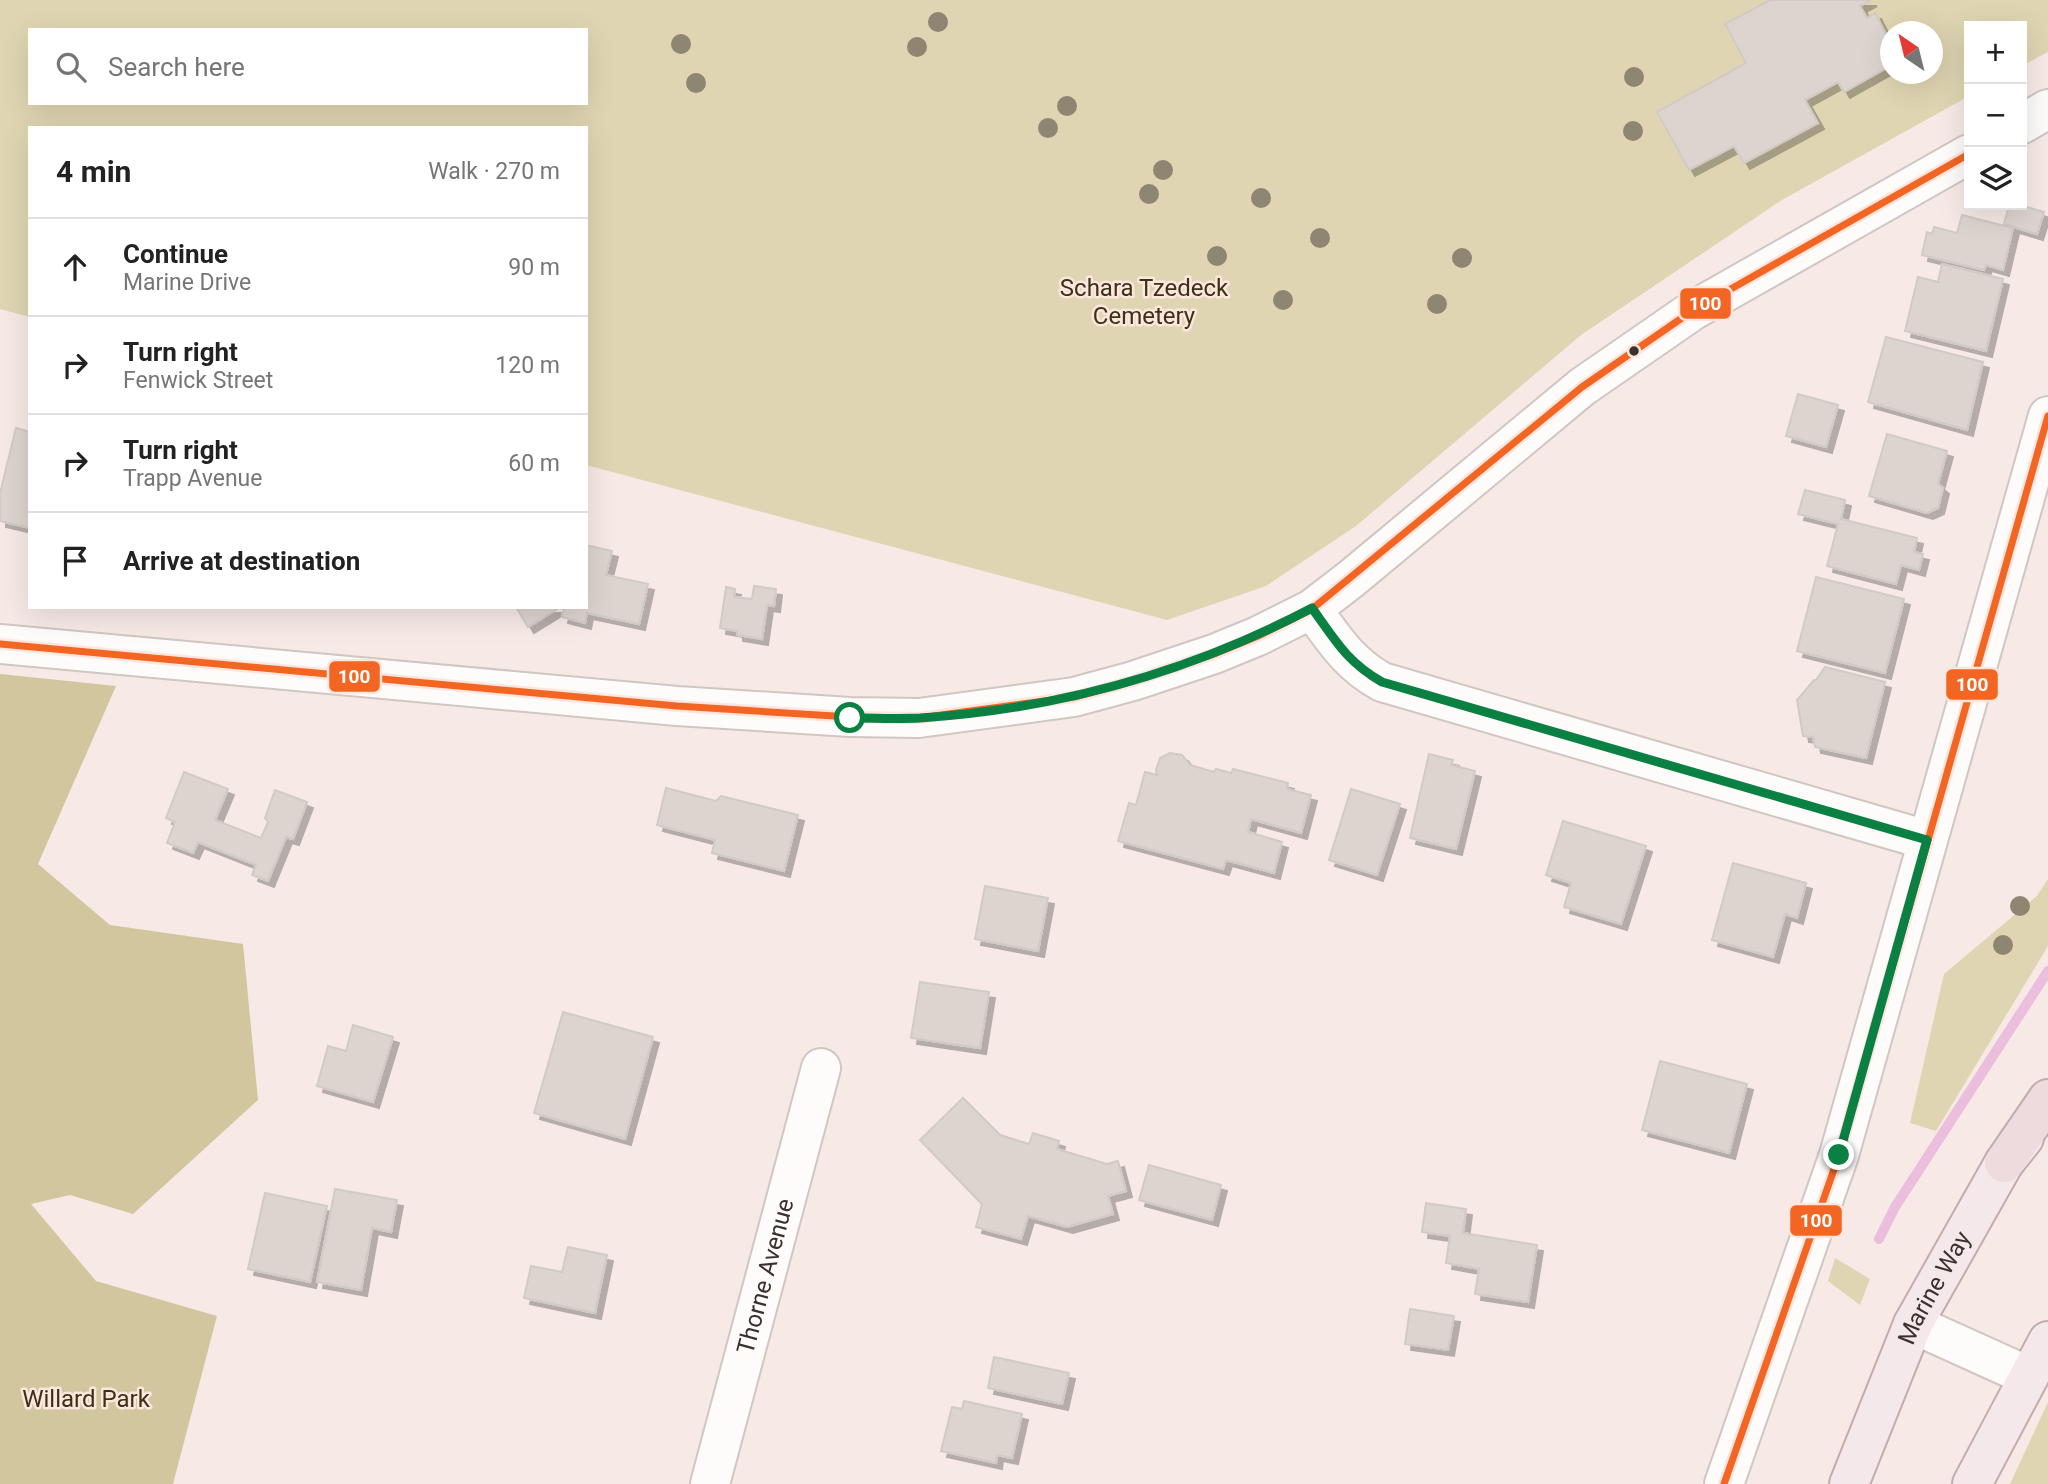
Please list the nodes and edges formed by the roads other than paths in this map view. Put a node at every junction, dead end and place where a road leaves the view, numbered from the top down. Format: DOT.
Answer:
graph roads {
  1 [pos="2048,109"];
  2 [pos="2027,121"];
  3 [pos="1964,157"];
  4 [pos="2048,416"];
  5 [pos="1312,608"];
  6 [pos="0,644"];
  7 [pos="1927,840"];
  8 [pos="821,1068"];
  9 [pos="2048,1099"];
  10 [pos="2048,1110"];
  11 [pos="2004,1163"];
  12 [pos="1913,1324"];
  13 [pos="2048,1341"];
  14 [pos="2028,1376"];
  15 [pos="710,1484"];
  16 [pos="1724,1484"];
  17 [pos="1849,1484"];
  18 [pos="1972,1484"];
  1 -- 2 [label="street"];
  3 -- 5 [label="street"];
  4 -- 7 [label="street"];
  5 -- 6 [label="street"];
  5 -- 7 [label="street"];
  7 -- 16 [label="street"];
  8 -- 15 [label="street, Thorne Avenue"];
  9 -- 11 [label="highway"];
  10 -- 11 [label="main road, Marine Way"];
  11 -- 12 [label="main road, Marine Way"];
  12 -- 14 [label="street"];
  12 -- 17 [label="main road, Marine Way"];
  13 -- 14 [label="main road"];
  14 -- 18 [label="main road"];
}
